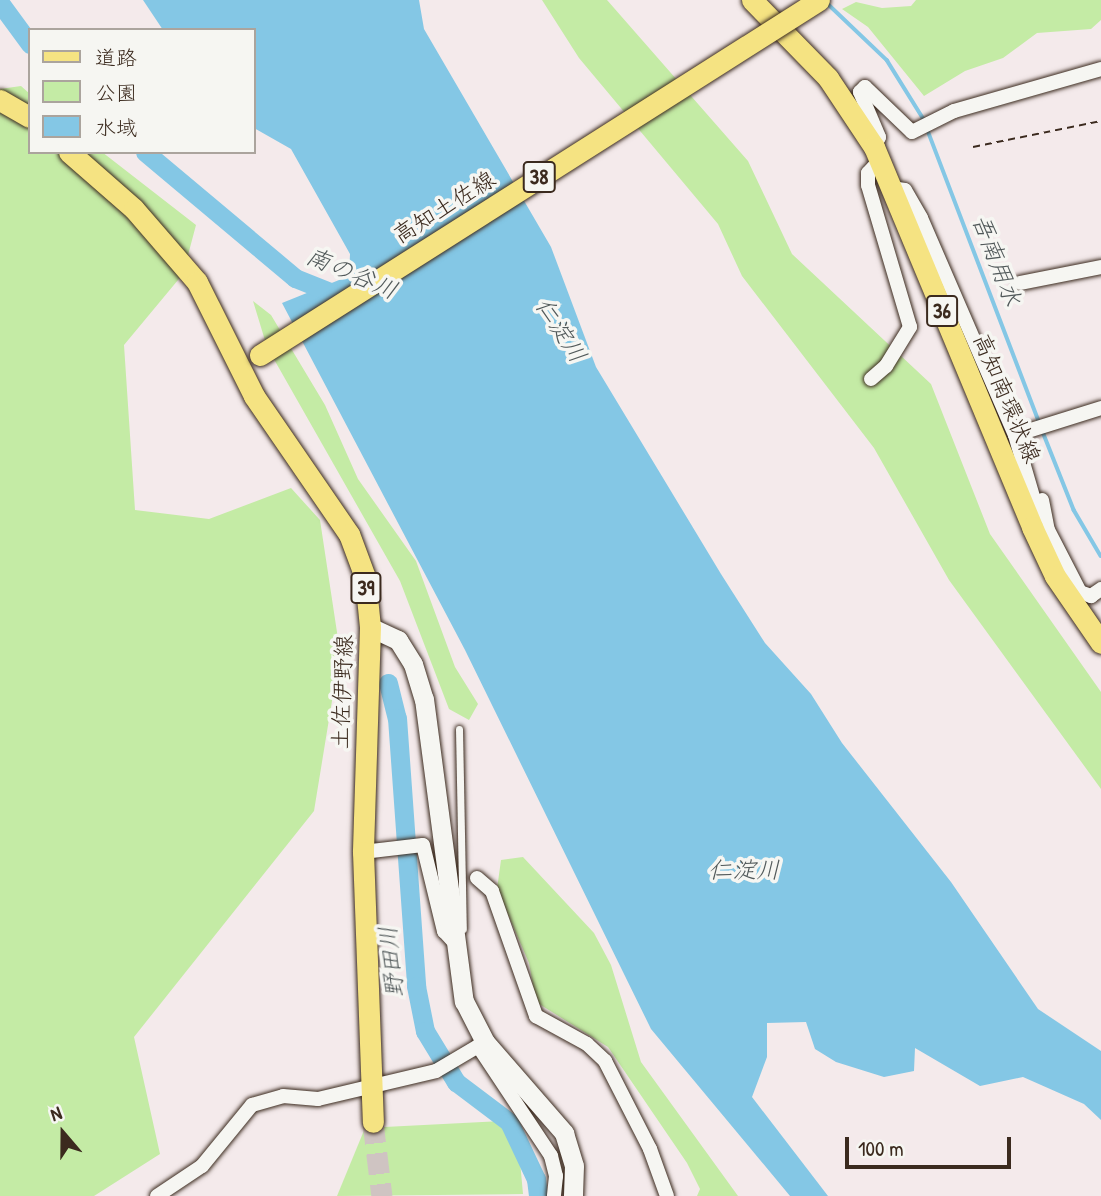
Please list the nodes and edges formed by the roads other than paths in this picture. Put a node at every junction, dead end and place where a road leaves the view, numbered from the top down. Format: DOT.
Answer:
graph roads {
  1 [pos="752,0"];
  2 [pos="819,0"];
  3 [pos="1101,69"];
  4 [pos="0,100"];
  5 [pos="28,116"];
  6 [pos="877,153"];
  7 [pos="71,154"];
  8 [pos="891,188"];
  9 [pos="1101,267"];
  10 [pos="1020,283"];
  11 [pos="239,368"];
  12 [pos="871,379"];
  13 [pos="1101,408"];
  14 [pos="1015,435"];
  15 [pos="1021,458"];
  16 [pos="1032,527"];
  17 [pos="1101,589"];
  18 [pos="370,627"];
  19 [pos="1101,643"];
  20 [pos="459,729"];
  21 [pos="363,852"];
  22 [pos="477,878"];
  23 [pos="454,950"];
  24 [pos="482,1044"];
  25 [pos="372,1088"];
  26 [pos="373,1122"];
  27 [pos="157,1196"];
  28 [pos="554,1196"];
  29 [pos="573,1196"];
  30 [pos="667,1196"];
  1 -- 6 [label="main road, 高知南環状線 / 36"];
  2 -- 11 [label="main road, 高知土佐線 / 38, bridge"];
  3 -- 6 [label="street"];
  4 -- 5 [label="main road"];
  6 -- 8 [label="main road, 高知南環状線 / 36"];
  6 -- 12 [label="street"];
  7 -- 11 [label="main road, 土佐伊野線 / 39"];
  8 -- 14 [label="street"];
  8 -- 16 [label="main road, 高知南環状線 / 36"];
  9 -- 10 [label="street"];
  11 -- 18 [label="main road, 土佐伊野線 / 39"];
  13 -- 14 [label="street"];
  14 -- 15 [label="street"];
  15 -- 16 [label="street"];
  15 -- 17 [label="street"];
  16 -- 19 [label="main road, 高知南環状線 / 36"];
  18 -- 21 [label="main road, 土佐伊野線 / 39"];
  18 -- 23 [label="street"];
  20 -- 23 [label="lane"];
  21 -- 23 [label="street"];
  21 -- 25 [label="main road, 土佐伊野線 / 39"];
  22 -- 30 [label="street"];
  23 -- 24 [label="street"];
  24 -- 25 [label="street"];
  24 -- 28 [label="street"];
  24 -- 29 [label="street"];
  25 -- 26 [label="main road, 土佐伊野線 / 39"];
  25 -- 27 [label="street"];
}
